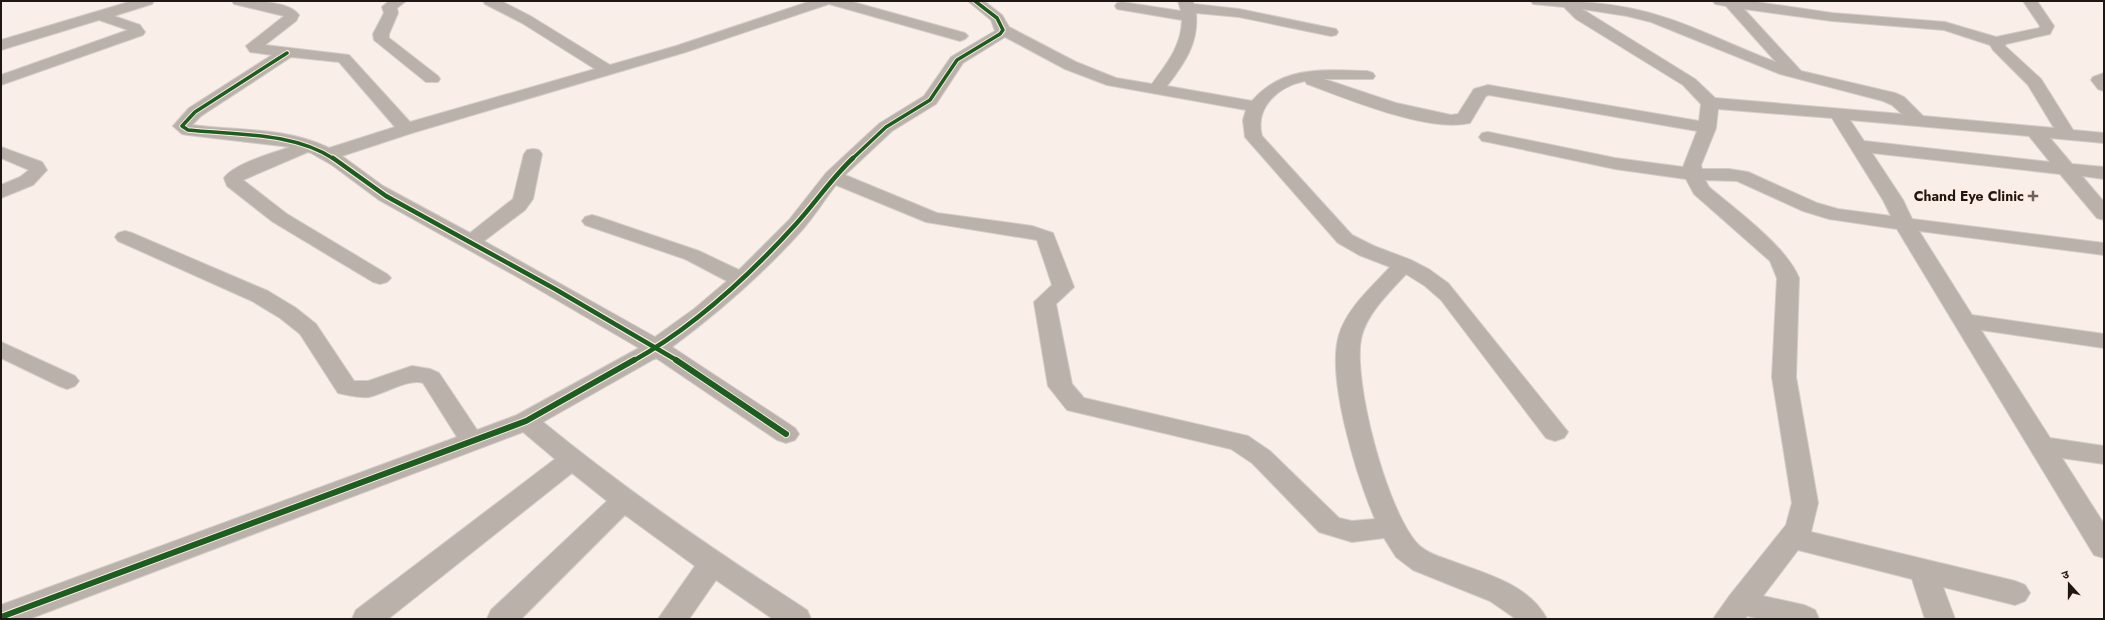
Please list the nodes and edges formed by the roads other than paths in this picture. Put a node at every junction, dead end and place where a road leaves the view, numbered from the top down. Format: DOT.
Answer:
graph roads {
  1 [pos="147,1"];
  2 [pos="239,1"];
  3 [pos="399,1"];
  4 [pos="490,1"];
  5 [pos="825,1"];
  6 [pos="833,1"];
  7 [pos="975,1"];
  8 [pos="1538,1"];
  9 [pos="2030,1"];
  10 [pos="1567,2"];
  11 [pos="1725,2"];
  12 [pos="1122,6"];
  13 [pos="1188,8"];
  14 [pos="102,9"];
  15 [pos="1003,30"];
  16 [pos="1331,32"];
  17 [pos="960,36"];
  18 [pos="1997,42"];
  19 [pos="1,45"];
  20 [pos="286,53"];
  21 [pos="608,70"];
  22 [pos="1797,75"];
  23 [pos="1367,76"];
  24 [pos="1303,77"];
  25 [pos="2104,78"];
  26 [pos="432,79"];
  27 [pos="1,80"];
  28 [pos="2104,86"];
  29 [pos="1156,89"];
  30 [pos="1710,103"];
  31 [pos="1254,106"];
  32 [pos="1838,114"];
  33 [pos="1918,121"];
  34 [pos="1707,128"];
  35 [pos="406,129"];
  36 [pos="2035,132"];
  37 [pos="2068,135"];
  38 [pos="1488,137"];
  39 [pos="2104,138"];
  40 [pos="307,146"];
  41 [pos="1860,146"];
  42 [pos="1,152"];
  43 [pos="329,154"];
  44 [pos="533,154"];
  45 [pos="2064,168"];
  46 [pos="2104,173"];
  47 [pos="1693,174"];
  48 [pos="833,177"];
  49 [pos="1,192"];
  50 [pos="2104,214"];
  51 [pos="592,221"];
  52 [pos="1905,225"];
  53 [pos="125,237"];
  54 [pos="471,242"];
  55 [pos="2104,249"];
  56 [pos="1404,264"];
  57 [pos="380,278"];
  58 [pos="741,280"];
  59 [pos="1965,321"];
  60 [pos="2104,341"];
  61 [pos="656,348"];
  62 [pos="1,349"];
  63 [pos="67,381"];
  64 [pos="526,421"];
  65 [pos="1555,432"];
  66 [pos="786,434"];
  67 [pos="472,441"];
  68 [pos="2043,446"];
  69 [pos="2104,455"];
  70 [pos="572,460"];
  71 [pos="625,499"];
  72 [pos="1392,526"];
  73 [pos="1792,538"];
  74 [pos="2102,539"];
  75 [pos="712,564"];
  76 [pos="1923,570"];
  77 [pos="2015,593"];
  78 [pos="1734,611"];
  79 [pos="1,617"];
  80 [pos="367,619"];
  81 [pos="502,619"];
  82 [pos="673,619"];
  83 [pos="796,619"];
  84 [pos="1532,619"];
  85 [pos="1804,619"];
  86 [pos="1940,619"];
  1 -- 14 [label="street"];
  2 -- 20 [label="street"];
  3 -- 26 [label="street"];
  4 -- 21 [label="street"];
  5 -- 21 [label="street"];
  6 -- 17 [label="street"];
  7 -- 15 [label="street"];
  8 -- 10 [label="street"];
  9 -- 18 [label="street"];
  10 -- 22 [label="street"];
  10 -- 30 [label="street"];
  11 -- 18 [label="street"];
  11 -- 22 [label="street"];
  12 -- 13 [label="street"];
  13 -- 16 [label="street"];
  13 -- 29 [label="street"];
  14 -- 19 [label="street"];
  14 -- 27 [label="street"];
  15 -- 29 [label="street"];
  15 -- 48 [label="street"];
  18 -- 37 [label="street"];
  20 -- 35 [label="street"];
  20 -- 40 [label="street"];
  21 -- 35 [label="street"];
  22 -- 33 [label="street"];
  23 -- 24 [label="street"];
  24 -- 31 [label="street"];
  24 -- 34 [label="street"];
  25 -- 28 [label="street"];
  29 -- 31 [label="street"];
  30 -- 32 [label="street"];
  30 -- 34 [label="street"];
  31 -- 56 [label="street"];
  32 -- 33 [label="street"];
  32 -- 41 [label="street"];
  33 -- 36 [label="street"];
  34 -- 47 [label="street"];
  35 -- 43 [label="street"];
  36 -- 37 [label="street"];
  36 -- 45 [label="street"];
  37 -- 39 [label="street"];
  38 -- 47 [label="street"];
  40 -- 43 [label="street"];
  40 -- 57 [label="street"];
  41 -- 45 [label="street"];
  41 -- 52 [label="street"];
  42 -- 49 [label="street"];
  43 -- 54 [label="street"];
  44 -- 54 [label="street"];
  45 -- 46 [label="street"];
  45 -- 50 [label="street"];
  47 -- 52 [label="street"];
  47 -- 73 [label="street"];
  48 -- 58 [label="street"];
  48 -- 72 [label="street"];
  51 -- 58 [label="street"];
  52 -- 55 [label="street"];
  52 -- 59 [label="street"];
  53 -- 67 [label="street"];
  54 -- 61 [label="street"];
  56 -- 65 [label="street"];
  56 -- 72 [label="street"];
  58 -- 61 [label="street"];
  59 -- 60 [label="street"];
  59 -- 68 [label="street"];
  61 -- 64 [label="street"];
  61 -- 66 [label="street"];
  62 -- 63 [label="street"];
  64 -- 67 [label="street"];
  64 -- 70 [label="street"];
  67 -- 79 [label="street"];
  68 -- 69 [label="street"];
  68 -- 74 [label="street"];
  70 -- 71 [label="street"];
  70 -- 80 [label="street"];
  71 -- 75 [label="street"];
  71 -- 81 [label="street"];
  72 -- 84 [label="street"];
  73 -- 76 [label="street"];
  73 -- 78 [label="street"];
  75 -- 82 [label="street"];
  75 -- 83 [label="street"];
  76 -- 77 [label="street"];
  76 -- 86 [label="street"];
  78 -- 85 [label="street"];
}
